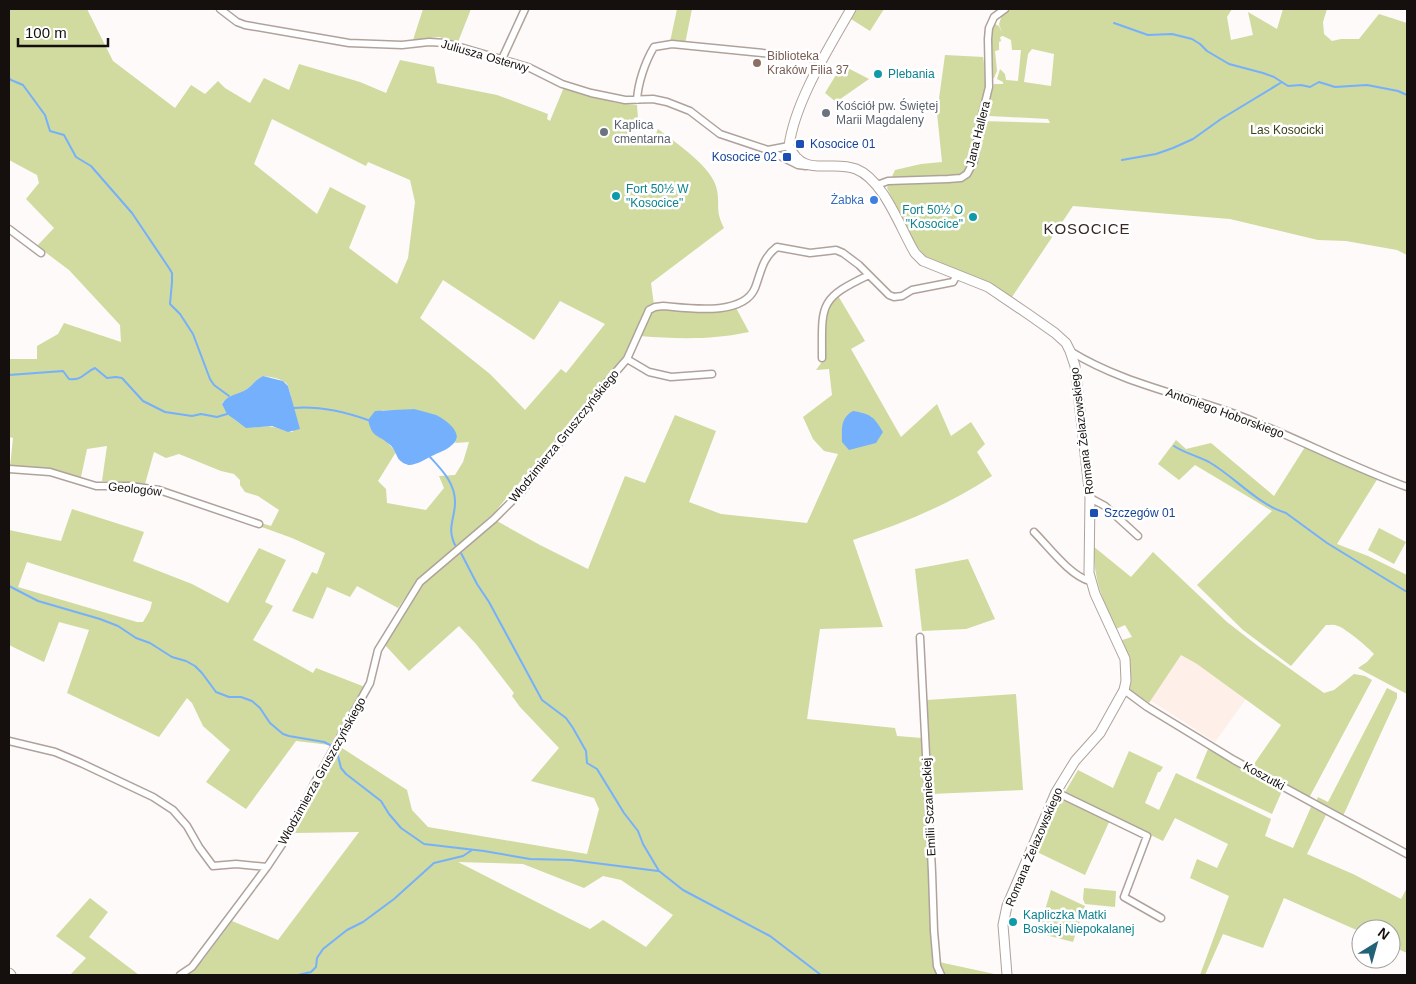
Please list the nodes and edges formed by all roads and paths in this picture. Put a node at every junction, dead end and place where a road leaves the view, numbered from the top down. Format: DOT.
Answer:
graph roads {
  1 [pos="220,9"];
  2 [pos="525,9"];
  3 [pos="851,9"];
  4 [pos="1005,9"];
  5 [pos="502,59"];
  6 [pos="823,59"];
  7 [pos="637,100"];
  8 [pos="789,146"];
  9 [pos="768,150"];
  10 [pos="808,166"];
  11 [pos="877,186"];
  12 [pos="9,228"];
  13 [pos="41,252"];
  14 [pos="869,275"];
  15 [pos="957,275"];
  16 [pos="1070,350"];
  17 [pos="627,358"];
  18 [pos="822,358"];
  19 [pos="712,374"];
  20 [pos="9,469"];
  21 [pos="1407,487"];
  22 [pos="1090,498"];
  23 [pos="259,524"];
  24 [pos="1034,532"];
  25 [pos="1138,536"];
  26 [pos="1090,581"];
  27 [pos="920,637"];
  28 [pos="1124,690"];
  29 [pos="9,741"];
  30 [pos="1056,792"];
  31 [pos="1407,854"];
  32 [pos="267,867"];
  33 [pos="1162,918"];
  34 [pos="180,975"];
  35 [pos="940,975"];
  36 [pos="1007,975"];
  1 -- 5 [label="street, Juliusza Osterwy"];
  2 -- 5 [label="street"];
  3 -- 6 [label="street"];
  4 -- 11 [label="street, Jana Hallera"];
  5 -- 7 [label="street, Juliusza Osterwy"];
  6 -- 7 [label="street"];
  6 -- 8 [label="street"];
  7 -- 9 [label="street, Juliusza Osterwy"];
  8 -- 9 [label="street, Juliusza Osterwy"];
  8 -- 10 [label="street"];
  9 -- 10 [label="street, Juliusza Osterwy"];
  10 -- 11 [label="street, Juliusza Osterwy"];
  11 -- 15 [label="street, Romana Żelazowskiego"];
  12 -- 13 [label="street"];
  14 -- 15 [label="street, Włodzimierza Gruszczyńskiego"];
  14 -- 17 [label="street, Włodzimierza Gruszczyńskiego"];
  14 -- 18 [label="street"];
  15 -- 16 [label="street, Romana Żelazowskiego"];
  16 -- 21 [label="street, Antoniego Hoborskiego"];
  16 -- 22 [label="street, Romana Żelazowskiego"];
  17 -- 19 [label="street"];
  17 -- 32 [label="street, Włodzimierza Gruszczyńskiego"];
  20 -- 23 [label="street, Geologów"];
  22 -- 25 [label="street"];
  22 -- 26 [label="street, Romana Żelazowskiego"];
  24 -- 26 [label="street"];
  26 -- 28 [label="street, Romana Żelazowskiego"];
  27 -- 35 [label="street, Emilii Sczanieckiej"];
  28 -- 30 [label="street, Romana Żelazowskiego"];
  28 -- 31 [label="street, Koszutki"];
  29 -- 32 [label="street"];
  30 -- 33 [label="street"];
  30 -- 36 [label="street, Romana Żelazowskiego"];
  32 -- 34 [label="street, Włodzimierza Gruszczyńskiego"];
}
